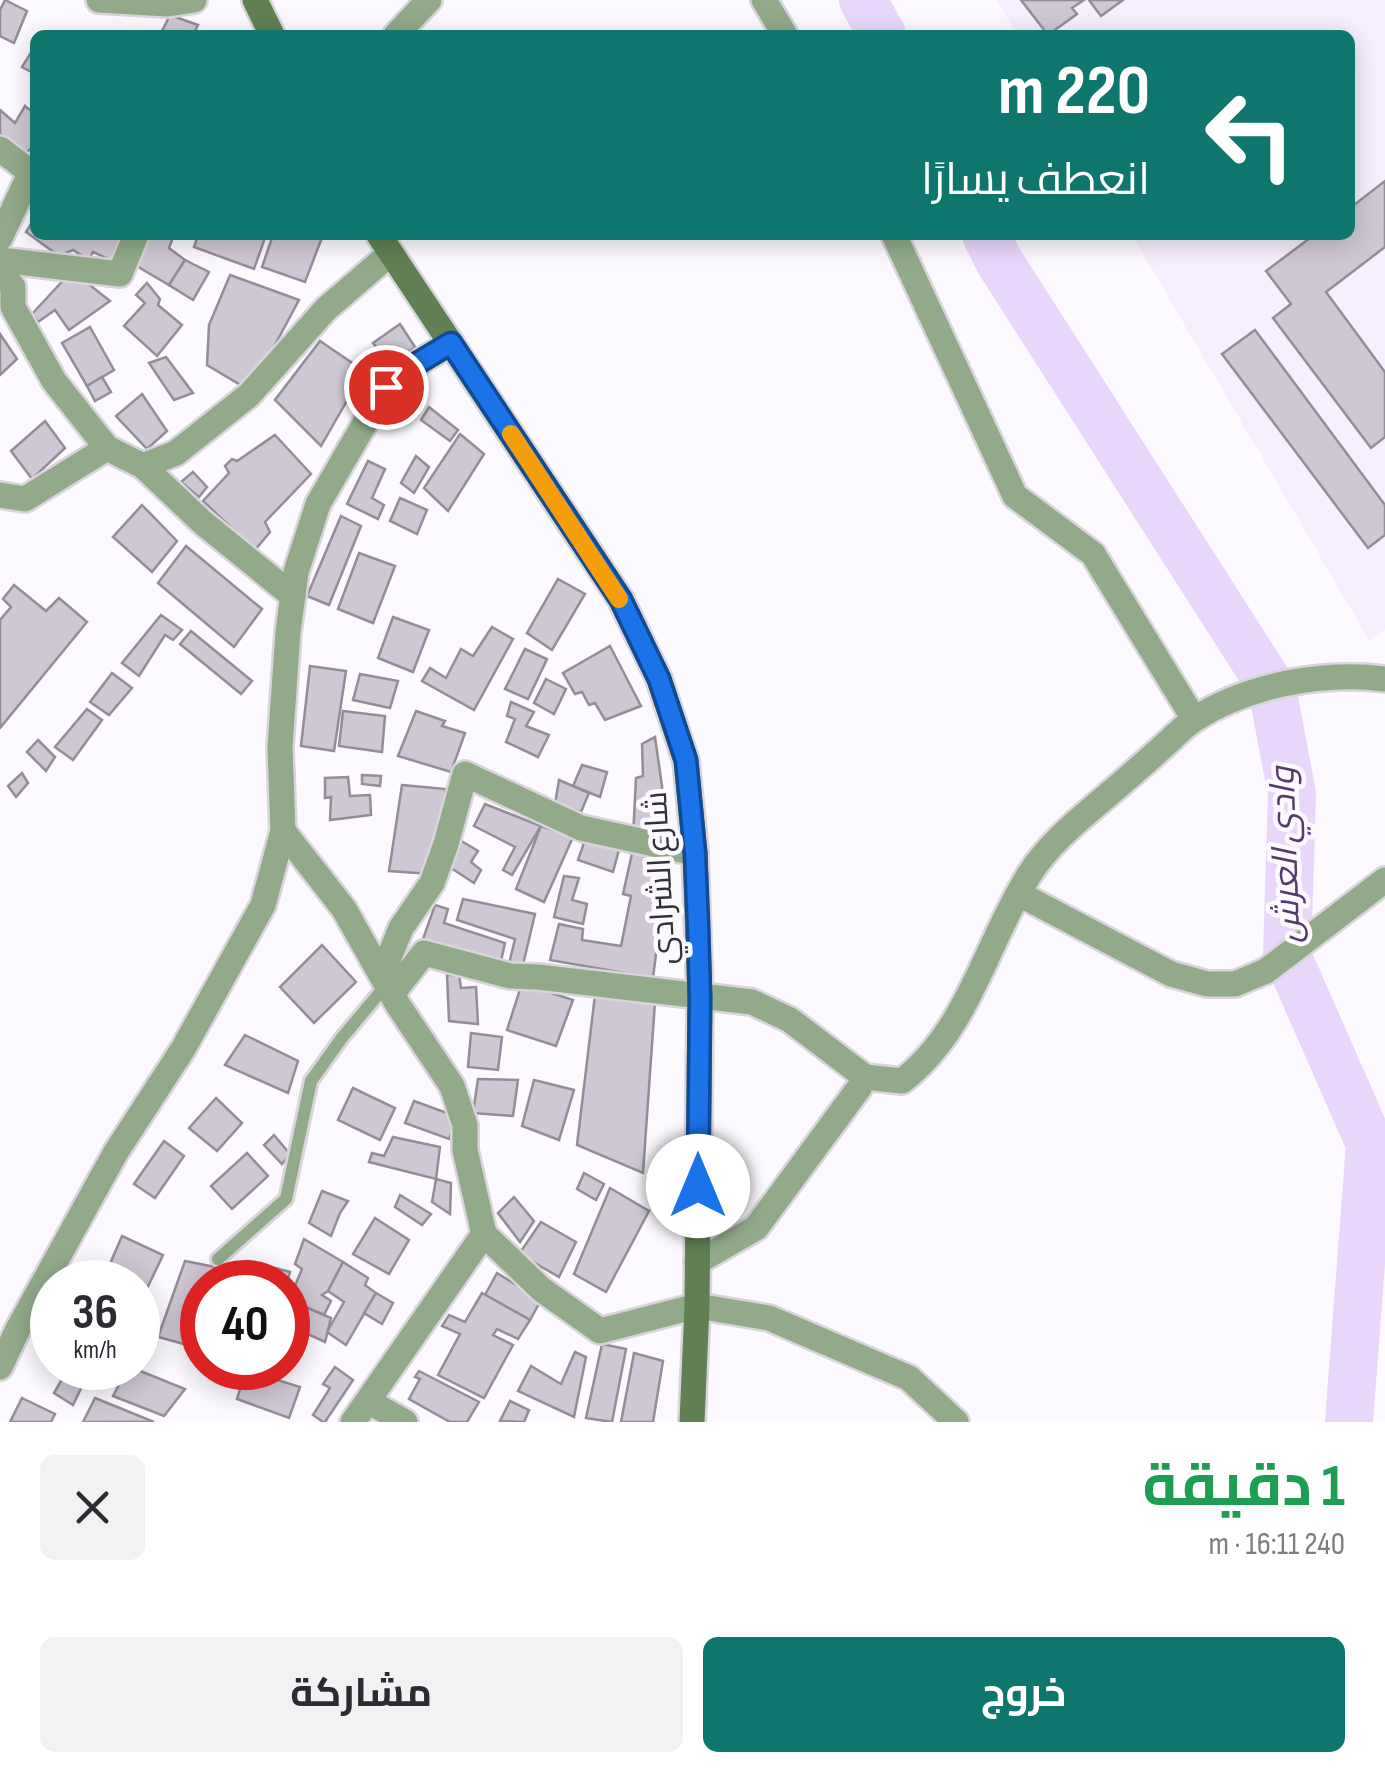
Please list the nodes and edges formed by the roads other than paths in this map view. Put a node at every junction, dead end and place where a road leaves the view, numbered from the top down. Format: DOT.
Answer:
graph roads {
  1 [pos="99,0"];
  2 [pos="194,0"];
  3 [pos="256,0"];
  4 [pos="429,0"];
  5 [pos="764,0"];
  6 [pos="270,30"];
  7 [pos="401,30"];
  8 [pos="783,30"];
  9 [pos="0,149"];
  10 [pos="30,173"];
  11 [pos="30,181"];
  12 [pos="0,238"];
  13 [pos="134,240"];
  14 [pos="896,240"];
  15 [pos="385,244"];
  16 [pos="0,260"];
  17 [pos="0,271"];
  18 [pos="451,343"];
  19 [pos="107,448"];
  20 [pos="142,466"];
  21 [pos="0,496"];
  22 [pos="293,596"];
  23 [pos="1385,679"];
  24 [pos="1194,719"];
  25 [pos="282,830"];
  26 [pos="695,853"];
  27 [pos="1385,880"];
  28 [pos="1019,894"];
  29 [pos="387,984"];
  30 [pos="700,998"];
  31 [pos="865,1078"];
  32 [pos="484,1234"];
  33 [pos="218,1259"];
  34 [pos="698,1262"];
  35 [pos="697,1306"];
  36 [pos="0,1367"];
  37 [pos="360,1411"];
  38 [pos="406,1422"];
  39 [pos="692,1422"];
  40 [pos="956,1422"];
  1 -- 2 [label="street"];
  3 -- 6 [label="street"];
  4 -- 7 [label="street"];
  5 -- 8 [label="street"];
  9 -- 10 [label="street"];
  11 -- 12 [label="street"];
  13 -- 16 [label="street"];
  14 -- 24 [label="street"];
  15 -- 18 [label="street, شارع الشرادي"];
  15 -- 20 [label="street"];
  17 -- 19 [label="street"];
  18 -- 22 [label="street"];
  18 -- 26 [label="street, شارع الشرادي"];
  19 -- 20 [label="street"];
  19 -- 21 [label="street"];
  20 -- 22 [label="street"];
  22 -- 25 [label="street"];
  23 -- 24 [label="street"];
  24 -- 28 [label="street"];
  25 -- 29 [label="street"];
  25 -- 36 [label="street"];
  26 -- 29 [label="street"];
  26 -- 30 [label="street, شارع الشرادي"];
  27 -- 28 [label="street"];
  28 -- 31 [label="street"];
  29 -- 30 [label="street"];
  29 -- 32 [label="street"];
  29 -- 33 [label="lane"];
  30 -- 31 [label="street"];
  30 -- 34 [label="street, شارع الشرادي"];
  31 -- 34 [label="street"];
  32 -- 35 [label="street"];
  32 -- 37 [label="street"];
  34 -- 35 [label="street, شارع الشرادي"];
  35 -- 39 [label="street, شارع الشرادي"];
  35 -- 40 [label="street"];
  37 -- 38 [label="street"];
}
